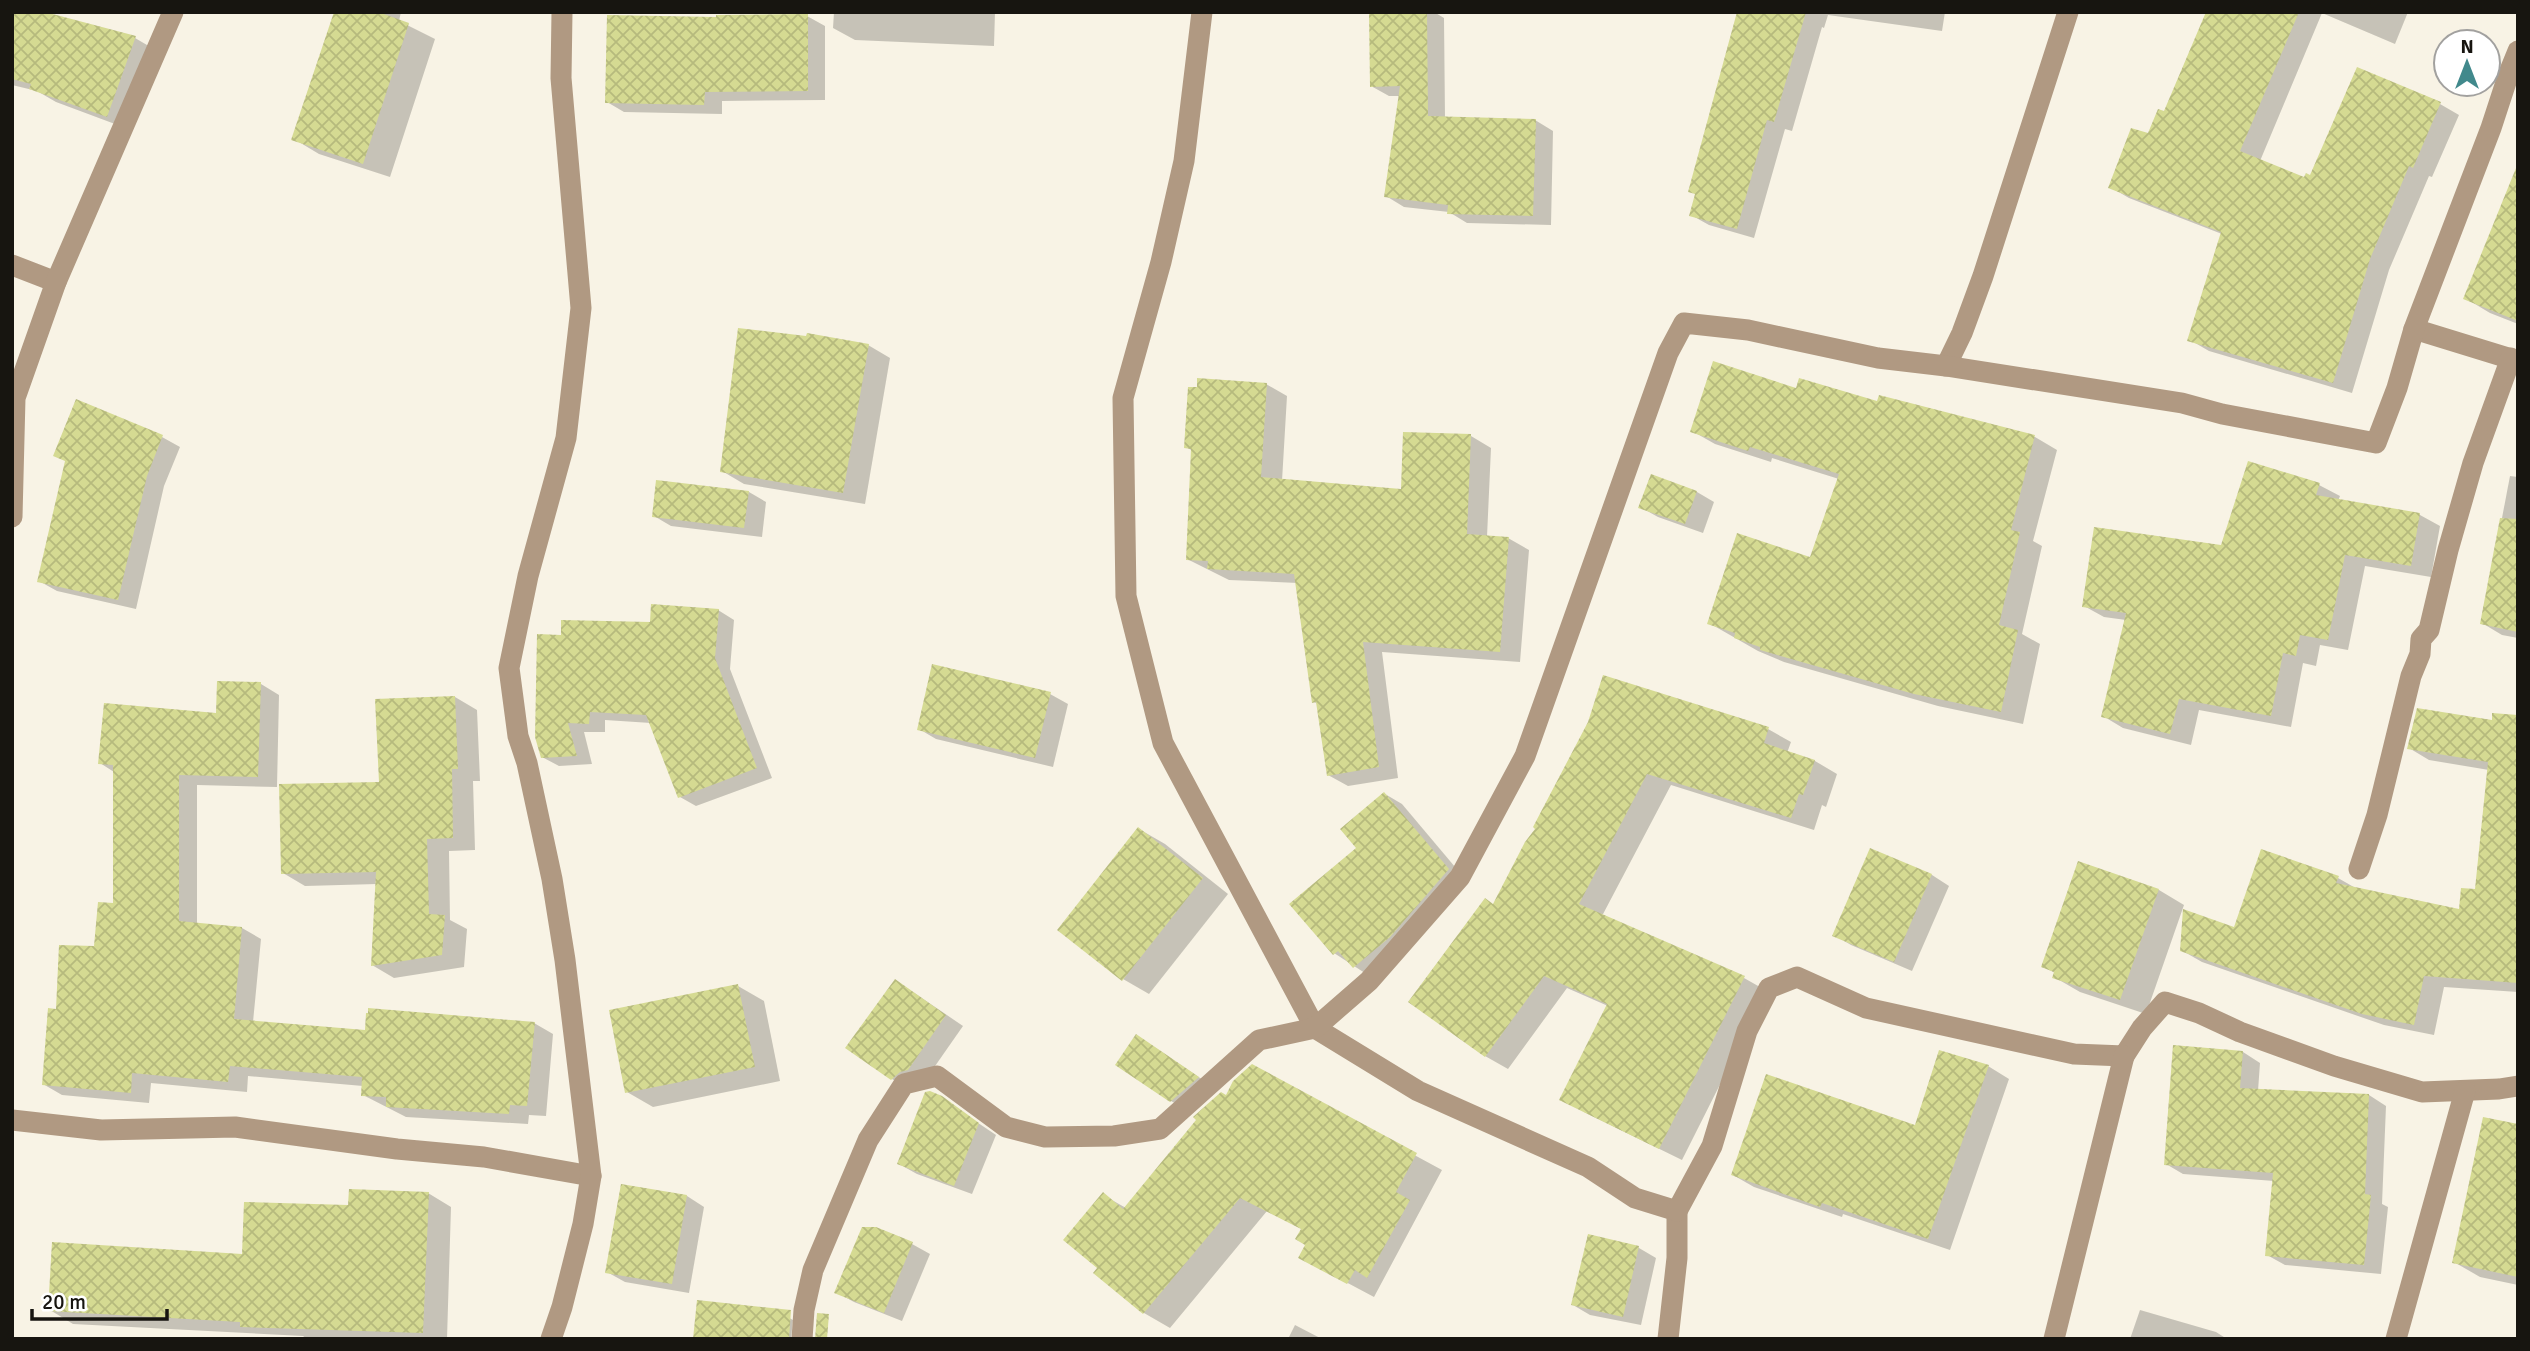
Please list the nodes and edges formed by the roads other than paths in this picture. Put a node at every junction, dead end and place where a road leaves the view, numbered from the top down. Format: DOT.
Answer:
graph roads {
  1 [pos="173,12"];
  2 [pos="562,12"];
  3 [pos="1202,12"];
  4 [pos="2068,12"];
  5 [pos="2518,51"];
  6 [pos="12,265"];
  7 [pos="56,282"];
  8 [pos="2414,329"];
  9 [pos="2515,359"];
  10 [pos="1947,366"];
  11 [pos="12,517"];
  12 [pos="2360,869"];
  13 [pos="1315,1028"];
  14 [pos="2124,1056"];
  15 [pos="2518,1086"];
  16 [pos="2465,1091"];
  17 [pos="12,1120"];
  18 [pos="591,1176"];
  19 [pos="1676,1211"];
  20 [pos="551,1339"];
  21 [pos="802,1339"];
  22 [pos="1668,1339"];
  23 [pos="2054,1339"];
  24 [pos="2396,1339"];
  1 -- 7 [label="street"];
  2 -- 18 [label="street"];
  3 -- 13 [label="street"];
  4 -- 10 [label="street"];
  5 -- 8 [label="street"];
  6 -- 7 [label="street"];
  7 -- 11 [label="street"];
  8 -- 9 [label="street"];
  8 -- 10 [label="street"];
  9 -- 12 [label="street"];
  10 -- 13 [label="street"];
  13 -- 19 [label="street"];
  13 -- 21 [label="street"];
  14 -- 16 [label="street"];
  14 -- 19 [label="street"];
  14 -- 23 [label="street"];
  15 -- 16 [label="street"];
  16 -- 24 [label="street"];
  17 -- 18 [label="street"];
  18 -- 20 [label="street"];
  19 -- 22 [label="street"];
}
